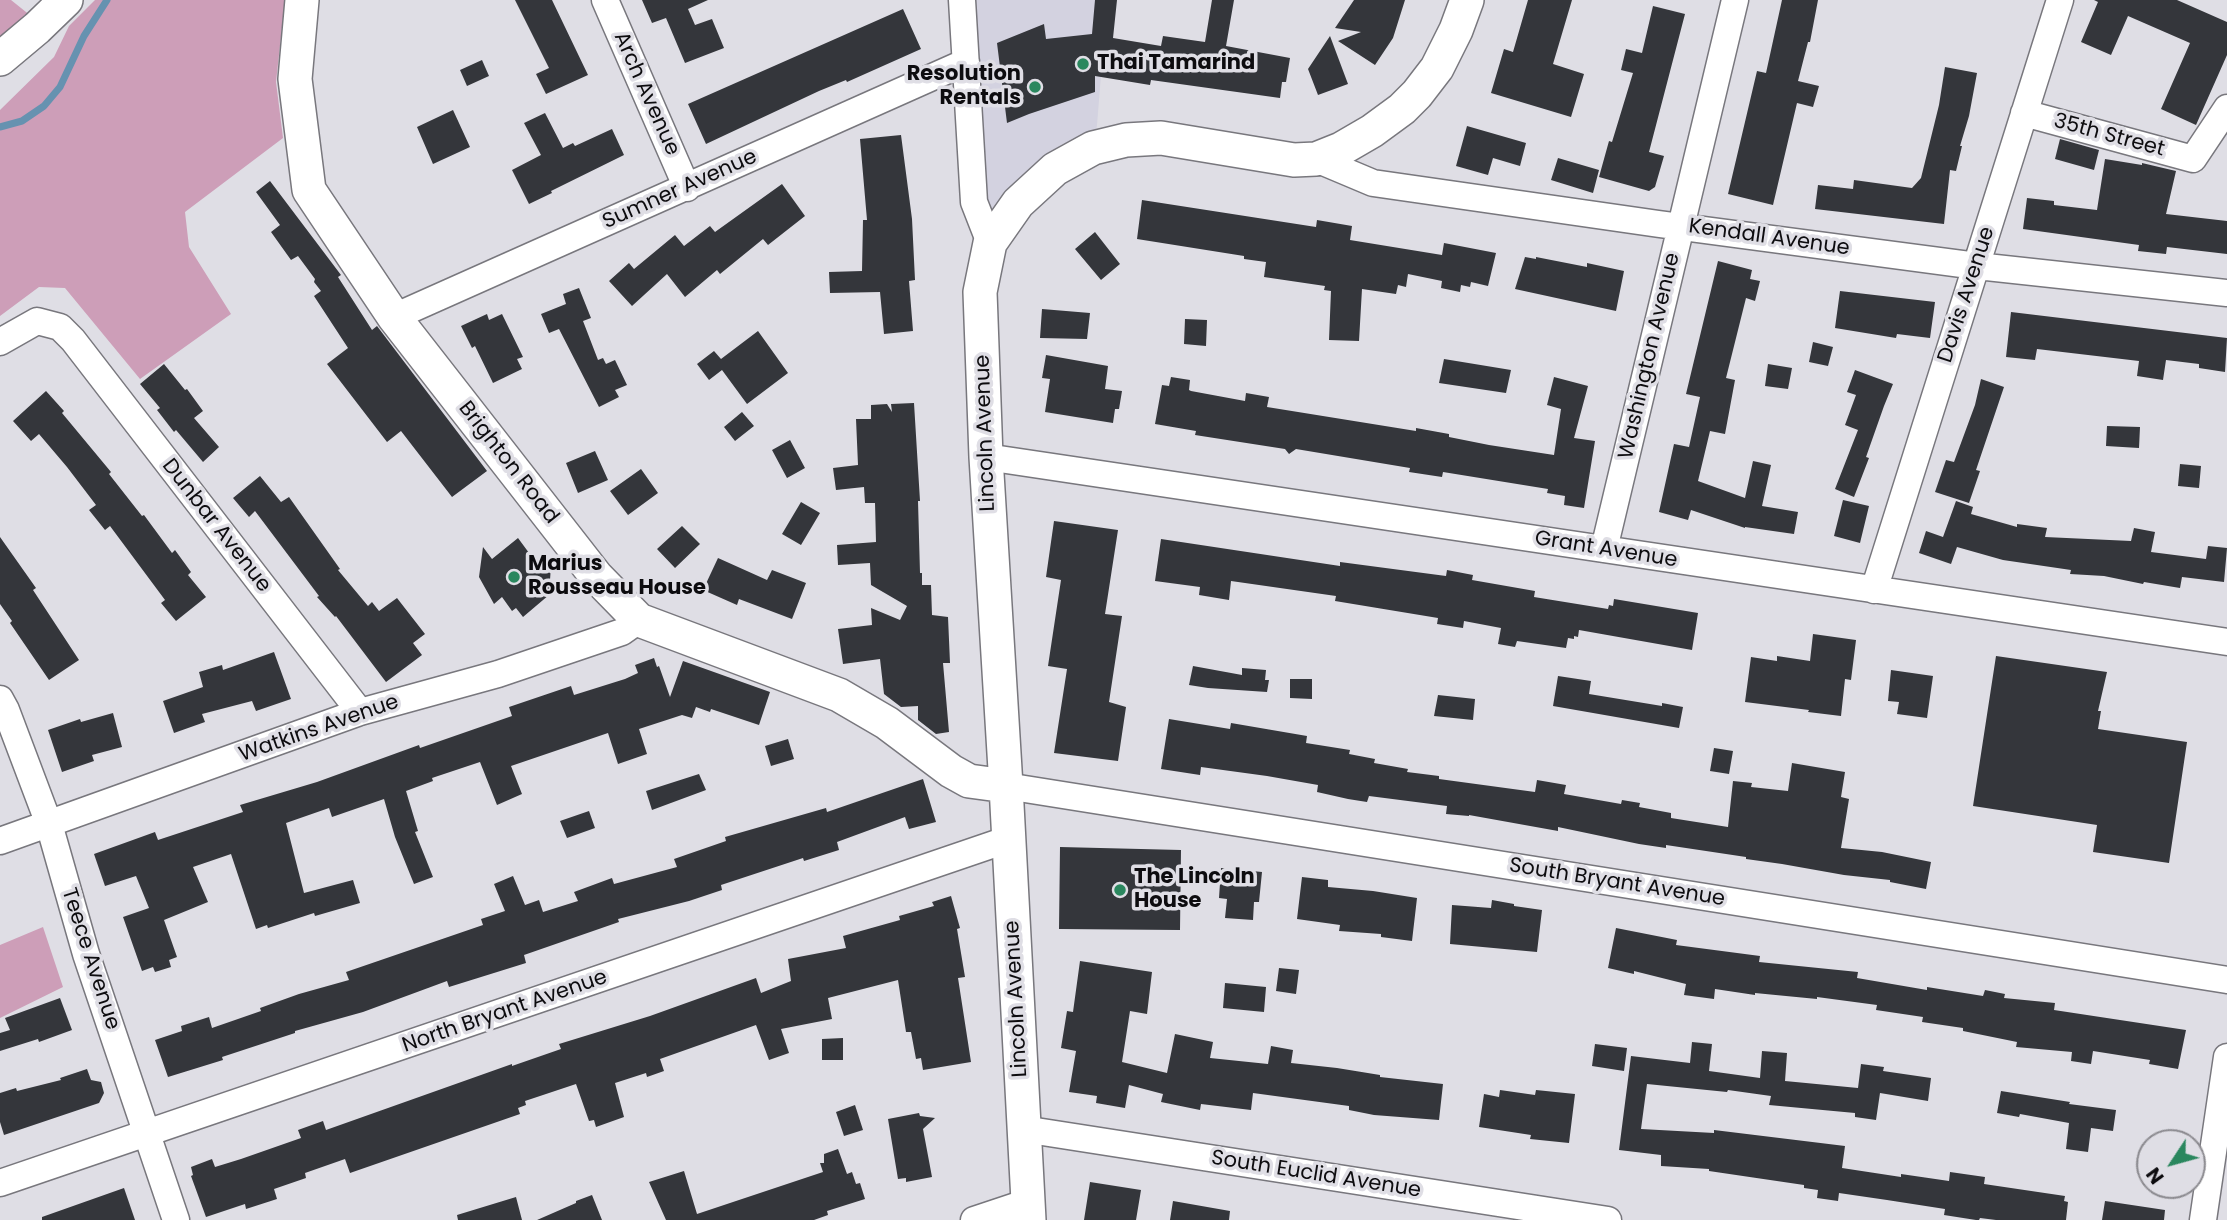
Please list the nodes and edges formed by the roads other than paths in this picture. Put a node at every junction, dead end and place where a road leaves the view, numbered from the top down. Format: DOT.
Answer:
graph roads {
  1 [pos="66,0"];
  2 [pos="302,0"];
  3 [pos="605,0"];
  4 [pos="962,0"];
  5 [pos="1467,0"];
  6 [pos="1735,0"];
  7 [pos="2060,0"];
  8 [pos="0,59"];
  9 [pos="965,62"];
  10 [pos="2227,108"];
  11 [pos="2024,113"];
  12 [pos="1316,159"];
  13 [pos="687,187"];
  14 [pos="1681,227"];
  15 [pos="990,243"];
  16 [pos="1977,266"];
  17 [pos="2227,293"];
  18 [pos="394,317"];
  19 [pos="0,342"];
  20 [pos="986,457"];
  21 [pos="1604,549"];
  22 [pos="1874,590"];
  23 [pos="639,620"];
  24 [pos="2227,642"];
  25 [pos="0,699"];
  26 [pos="360,712"];
  27 [pos="1006,786"];
  28 [pos="49,824"];
  29 [pos="1009,839"];
  30 [pos="0,841"];
  31 [pos="2227,980"];
  32 [pos="2227,1057"];
  33 [pos="1023,1129"];
  34 [pos="148,1134"];
  35 [pos="0,1183"];
  36 [pos="1029,1211"];
  37 [pos="176,1220"];
  38 [pos="974,1220"];
  39 [pos="1608,1220"];
  40 [pos="2203,1220"];
  1 -- 8 [label="street"];
  2 -- 18 [label="street, Brighton Road"];
  3 -- 13 [label="street, Arch Avenue"];
  4 -- 9 [label="street"];
  5 -- 12 [label="street, Lincoln Avenue"];
  6 -- 14 [label="street, Washington Avenue"];
  7 -- 11 [label="street, Davis Avenue"];
  9 -- 13 [label="street, Sumner Avenue"];
  9 -- 15 [label="street"];
  10 -- 11 [label="street, 35th Street"];
  11 -- 16 [label="street, Davis Avenue"];
  12 -- 14 [label="street, Kendall Avenue"];
  12 -- 15 [label="street, Lincoln Avenue"];
  13 -- 18 [label="street, Sumner Avenue"];
  14 -- 16 [label="street, Kendall Avenue"];
  14 -- 21 [label="street, Washington Avenue"];
  15 -- 20 [label="street, Lincoln Avenue"];
  16 -- 17 [label="street, Kendall Avenue"];
  16 -- 22 [label="street, Davis Avenue"];
  18 -- 23 [label="street, Brighton Road"];
  19 -- 26 [label="street, Dunbar Avenue"];
  20 -- 21 [label="street, Grant Avenue"];
  20 -- 27 [label="street, Lincoln Avenue"];
  21 -- 22 [label="street, Grant Avenue"];
  22 -- 24 [label="street, Grant Avenue"];
  23 -- 26 [label="street, Watkins Avenue"];
  23 -- 27 [label="street, Brighton Road"];
  25 -- 28 [label="street, Teece Avenue"];
  26 -- 28 [label="street, Watkins Avenue"];
  27 -- 29 [label="street, Lincoln Avenue"];
  27 -- 31 [label="street, South Bryant Avenue"];
  28 -- 30 [label="street, Watkins Avenue"];
  28 -- 34 [label="street, Teece Avenue"];
  29 -- 33 [label="street, Lincoln Avenue"];
  29 -- 34 [label="street, North Bryant Avenue"];
  32 -- 40 [label="street"];
  33 -- 36 [label="street, Lincoln Avenue"];
  33 -- 39 [label="street, South Euclid Avenue"];
  34 -- 35 [label="street, North Bryant Avenue"];
  34 -- 37 [label="street, Teece Avenue"];
  36 -- 38 [label="street"];
}
